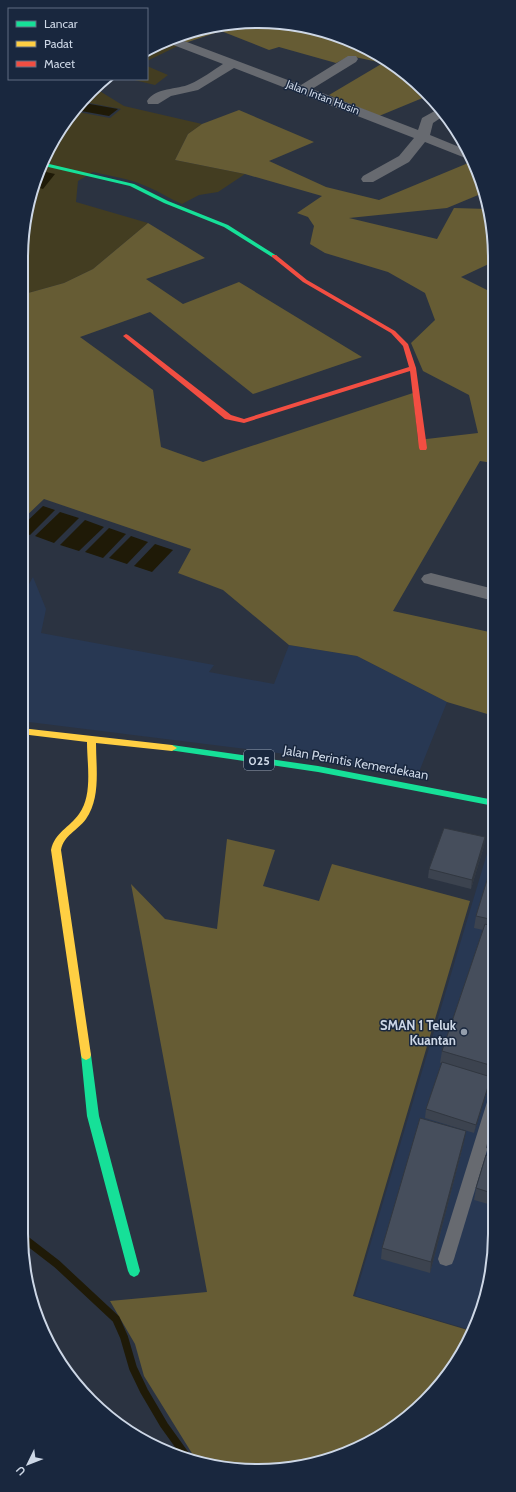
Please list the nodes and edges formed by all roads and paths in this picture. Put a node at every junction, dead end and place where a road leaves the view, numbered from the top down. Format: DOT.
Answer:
graph roads {
  1 [pos="178,43"];
  2 [pos="352,59"];
  3 [pos="232,64"];
  4 [pos="303,89"];
  5 [pos="153,101"];
  6 [pos="437,114"];
  7 [pos="423,136"];
  8 [pos="462,153"];
  9 [pos="48,166"];
  10 [pos="368,179"];
  11 [pos="126,336"];
  12 [pos="413,368"];
  13 [pos="423,448"];
  14 [pos="431,579"];
  15 [pos="488,593"];
  16 [pos="28,732"];
  17 [pos="92,739"];
  18 [pos="488,802"];
  19 [pos="488,1123"];
  20 [pos="479,1153"];
  21 [pos="488,1156"];
  22 [pos="446,1259"];
  23 [pos="134,1271"];
  1 -- 3 [label="street, Jalan Intan Husin"];
  2 -- 4 [label="street"];
  3 -- 4 [label="street, Jalan Intan Husin"];
  3 -- 5 [label="street"];
  4 -- 7 [label="street, Jalan Intan Husin"];
  6 -- 7 [label="street"];
  7 -- 8 [label="street, Jalan Intan Husin"];
  7 -- 10 [label="street"];
  9 -- 12 [label="main road"];
  11 -- 12 [label="main road"];
  12 -- 13 [label="main road"];
  14 -- 15 [label="street"];
  16 -- 17 [label="main road, Jalan Perintis Kemerdekaan / 025"];
  17 -- 18 [label="main road, Jalan Perintis Kemerdekaan / 025"];
  17 -- 23 [label="main road"];
  19 -- 20 [label="lane"];
  20 -- 21 [label="lane"];
  20 -- 22 [label="lane"];
}
